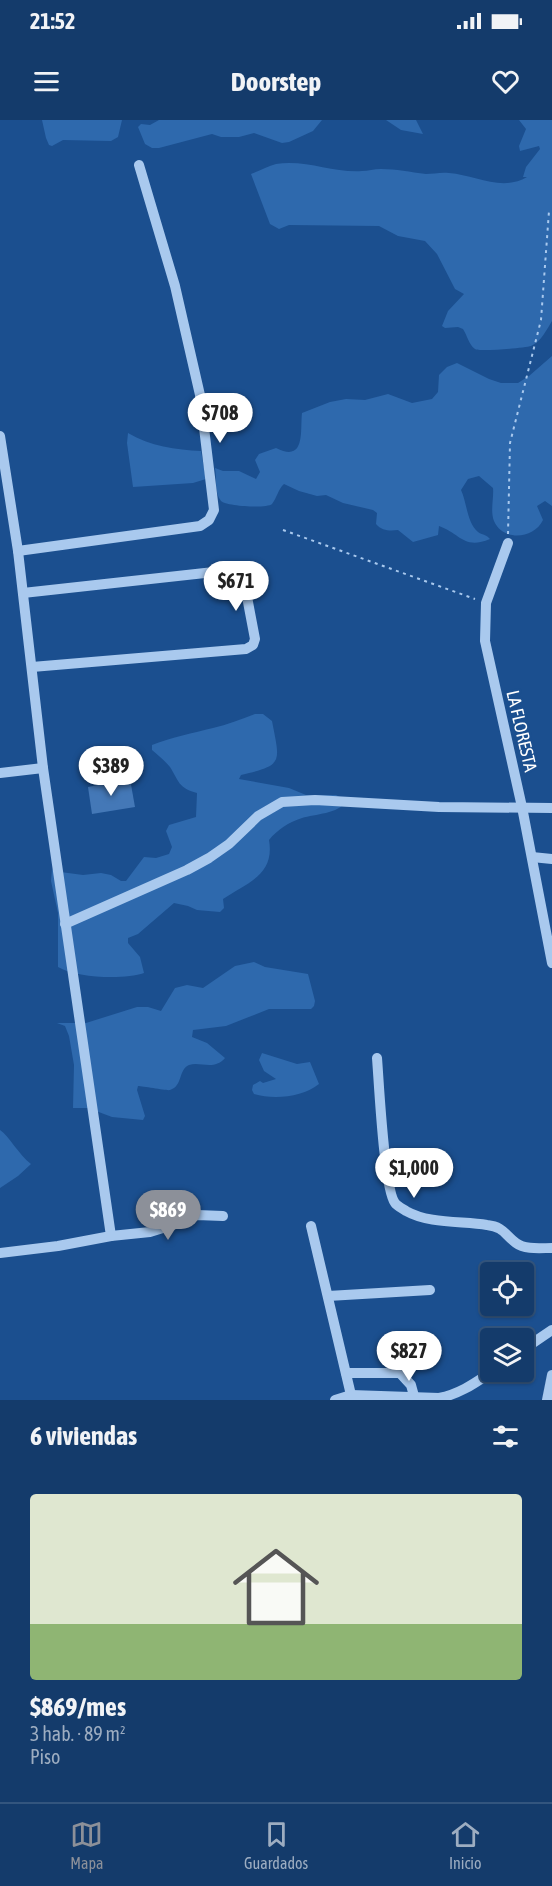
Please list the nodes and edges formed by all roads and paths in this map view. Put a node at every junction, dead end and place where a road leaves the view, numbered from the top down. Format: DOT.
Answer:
graph roads {
  1 [pos="139,165"];
  2 [pos="549,211"];
  3 [pos="0,436"];
  4 [pos="284,530"];
  5 [pos="508,543"];
  6 [pos="18,551"];
  7 [pos="23,593"];
  8 [pos="486,603"];
  9 [pos="32,667"];
  10 [pos="43,768"];
  11 [pos="0,773"];
  12 [pos="522,807"];
  13 [pos="552,808"];
  14 [pos="532,857"];
  15 [pos="552,859"];
  16 [pos="65,924"];
  17 [pos="550,948"];
  18 [pos="552,963"];
  19 [pos="377,1058"];
  20 [pos="223,1216"];
  21 [pos="310,1226"];
  22 [pos="111,1236"];
  23 [pos="552,1248"];
  24 [pos="0,1253"];
  25 [pos="430,1290"];
  26 [pos="328,1296"];
  27 [pos="552,1329"];
  28 [pos="534,1342"];
  29 [pos="346,1373"];
  30 [pos="552,1375"];
  31 [pos="480,1380"];
  32 [pos="351,1395"];
  33 [pos="414,1396"];
  34 [pos="335,1400"];
  35 [pos="547,1400"];
  1 -- 6 [label="street"];
  2 -- 5 [label="path"];
  3 -- 6 [label="street"];
  4 -- 8 [label="path"];
  5 -- 8 [label="street, LA FLORESTA"];
  6 -- 7 [label="street"];
  7 -- 9 [label="street"];
  7 -- 9 [label="street"];
  8 -- 12 [label="street, LA FLORESTA"];
  9 -- 10 [label="street"];
  10 -- 11 [label="street"];
  10 -- 16 [label="street"];
  12 -- 13 [label="street"];
  12 -- 14 [label="street, LA FLORESTA"];
  12 -- 16 [label="street"];
  14 -- 15 [label="street"];
  14 -- 17 [label="street, LA FLORESTA"];
  16 -- 22 [label="street"];
  17 -- 18 [label="street, LA FLORESTA"];
  19 -- 23 [label="street"];
  20 -- 22 [label="street"];
  21 -- 26 [label="street"];
  22 -- 24 [label="street"];
  25 -- 26 [label="street"];
  26 -- 29 [label="street"];
  27 -- 28 [label="street"];
  29 -- 32 [label="street"];
  29 -- 33 [label="street"];
  30 -- 35 [label="street"];
  31 -- 33 [label="street"];
  32 -- 33 [label="street"];
  32 -- 34 [label="street"];
}
